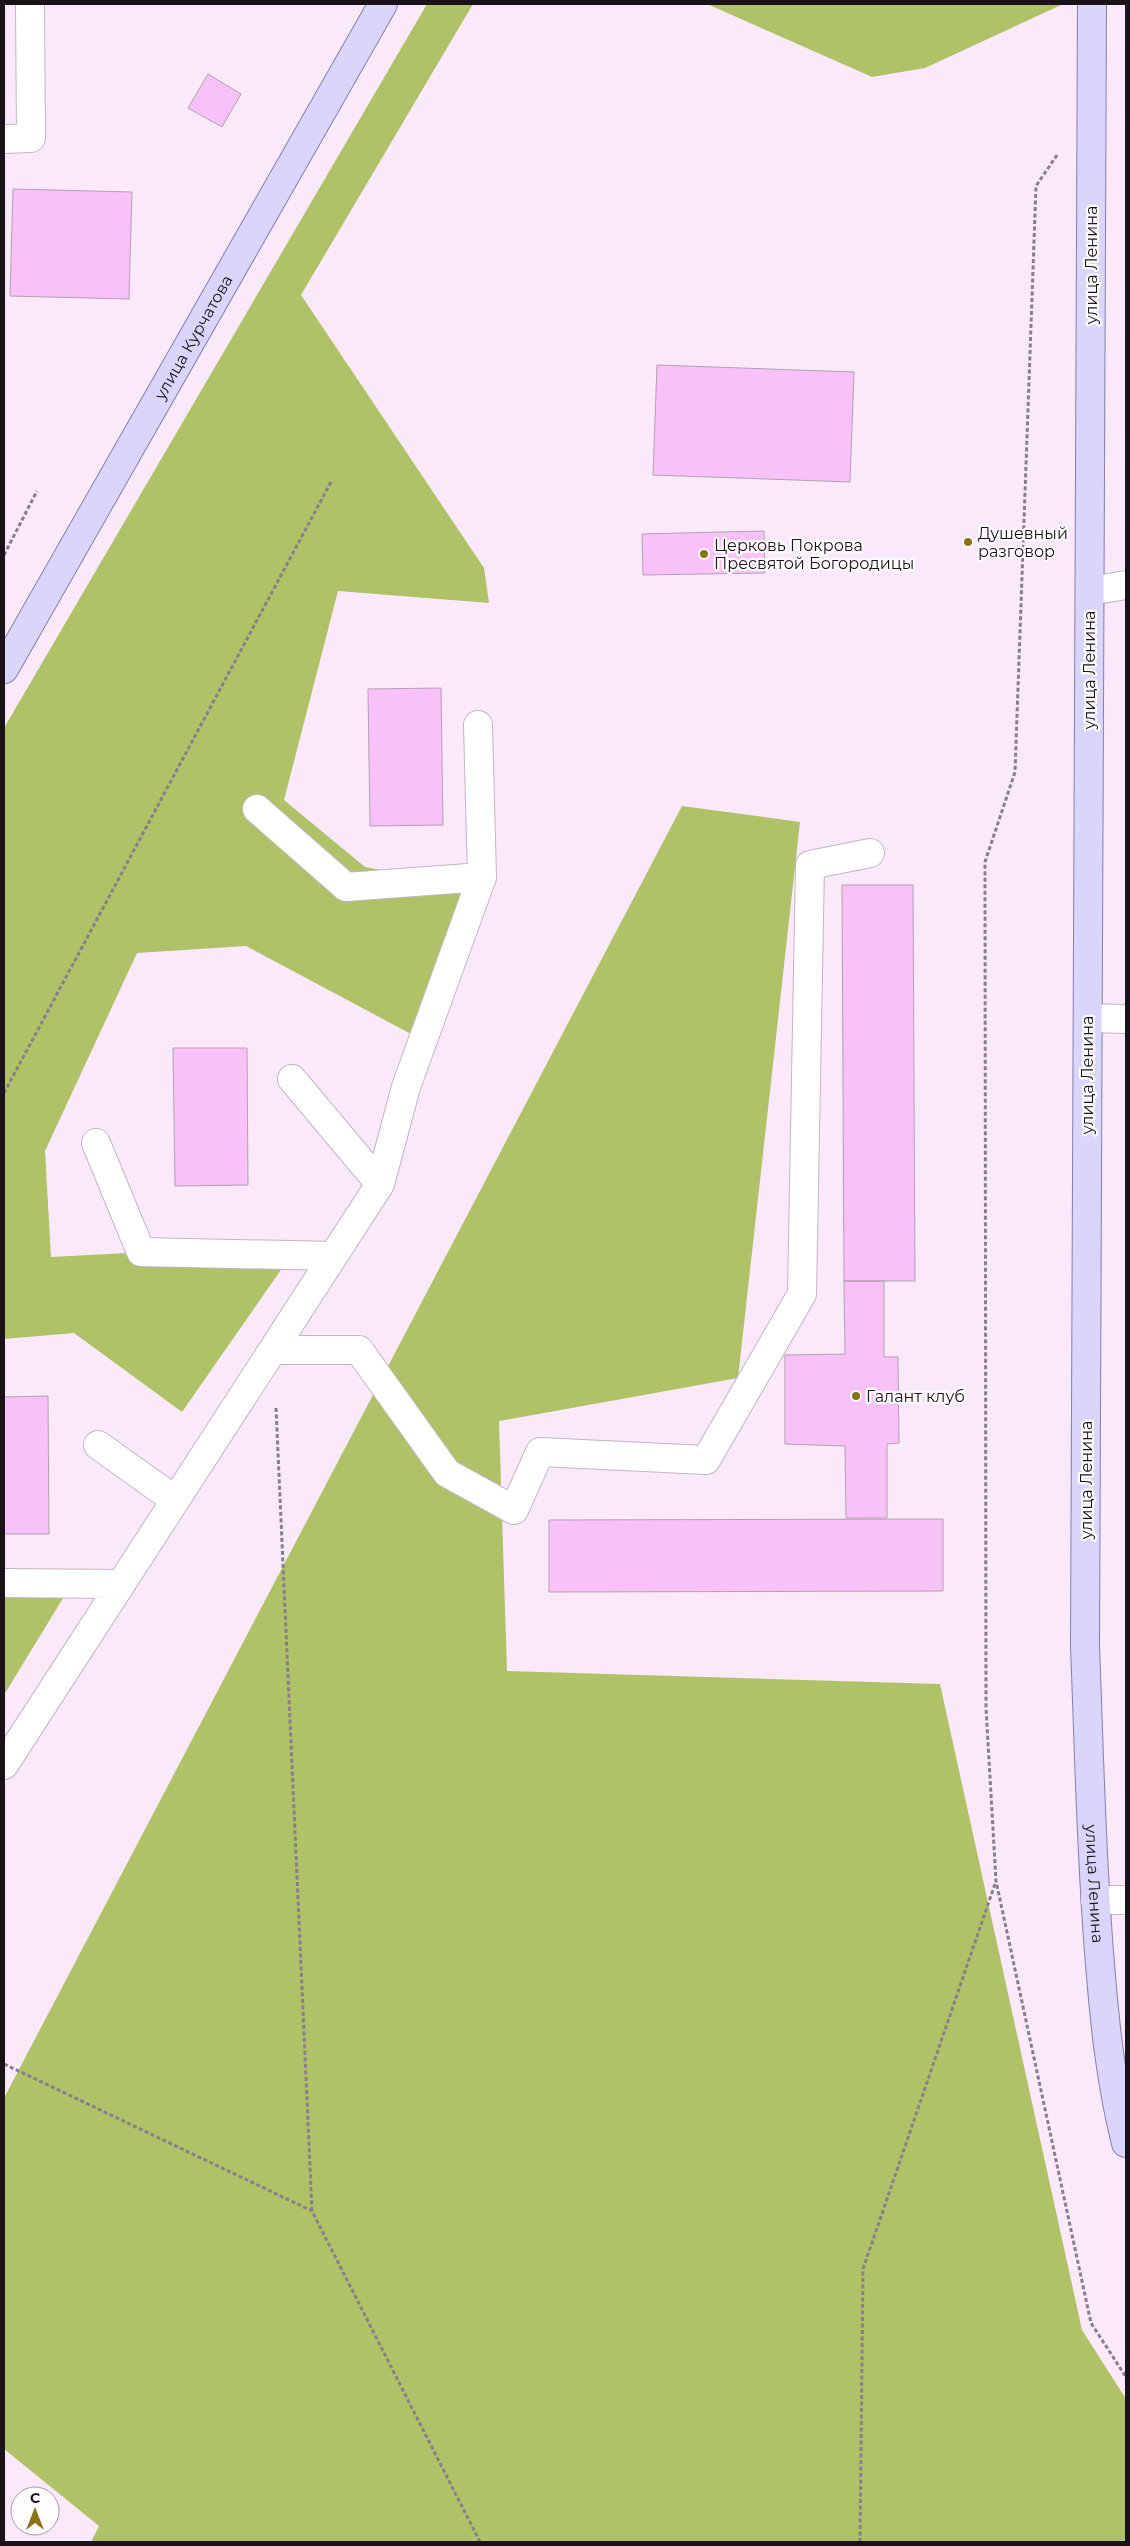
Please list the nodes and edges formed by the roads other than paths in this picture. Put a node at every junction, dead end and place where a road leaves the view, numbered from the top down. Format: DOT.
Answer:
graph roads {
  1 [pos="30,4"];
  2 [pos="383,4"];
  3 [pos="1092,4"];
  4 [pos="4,139"];
  5 [pos="1126,585"];
  6 [pos="1090,590"];
  7 [pos="4,669"];
  8 [pos="478,725"];
  9 [pos="257,809"];
  10 [pos="870,853"];
  11 [pos="482,877"];
  12 [pos="1088,1018"];
  13 [pos="1126,1019"];
  14 [pos="292,1079"];
  15 [pos="96,1143"];
  16 [pos="380,1184"];
  17 [pos="333,1256"];
  18 [pos="273,1350"];
  19 [pos="98,1444"];
  20 [pos="175,1500"];
  21 [pos="4,1583"];
  22 [pos="121,1584"];
  23 [pos="4,1765"];
  24 [pos="1095,1900"];
  25 [pos="1126,1900"];
  26 [pos="1126,2143"];
  1 -- 4 [label="lane"];
  2 -- 7 [label="main road, улица Курчатова"];
  3 -- 6 [label="main road, улица Ленина"];
  5 -- 6 [label="lane"];
  6 -- 12 [label="main road, улица Ленина"];
  8 -- 11 [label="lane"];
  9 -- 11 [label="lane"];
  10 -- 18 [label="lane"];
  11 -- 16 [label="lane"];
  12 -- 13 [label="lane"];
  12 -- 24 [label="main road, улица Ленина"];
  14 -- 16 [label="lane"];
  15 -- 17 [label="lane"];
  16 -- 17 [label="lane"];
  17 -- 18 [label="lane"];
  18 -- 20 [label="lane"];
  19 -- 20 [label="lane"];
  20 -- 22 [label="lane"];
  21 -- 22 [label="lane"];
  22 -- 23 [label="lane"];
  24 -- 25 [label="lane"];
  24 -- 26 [label="main road, улица Ленина"];
}
